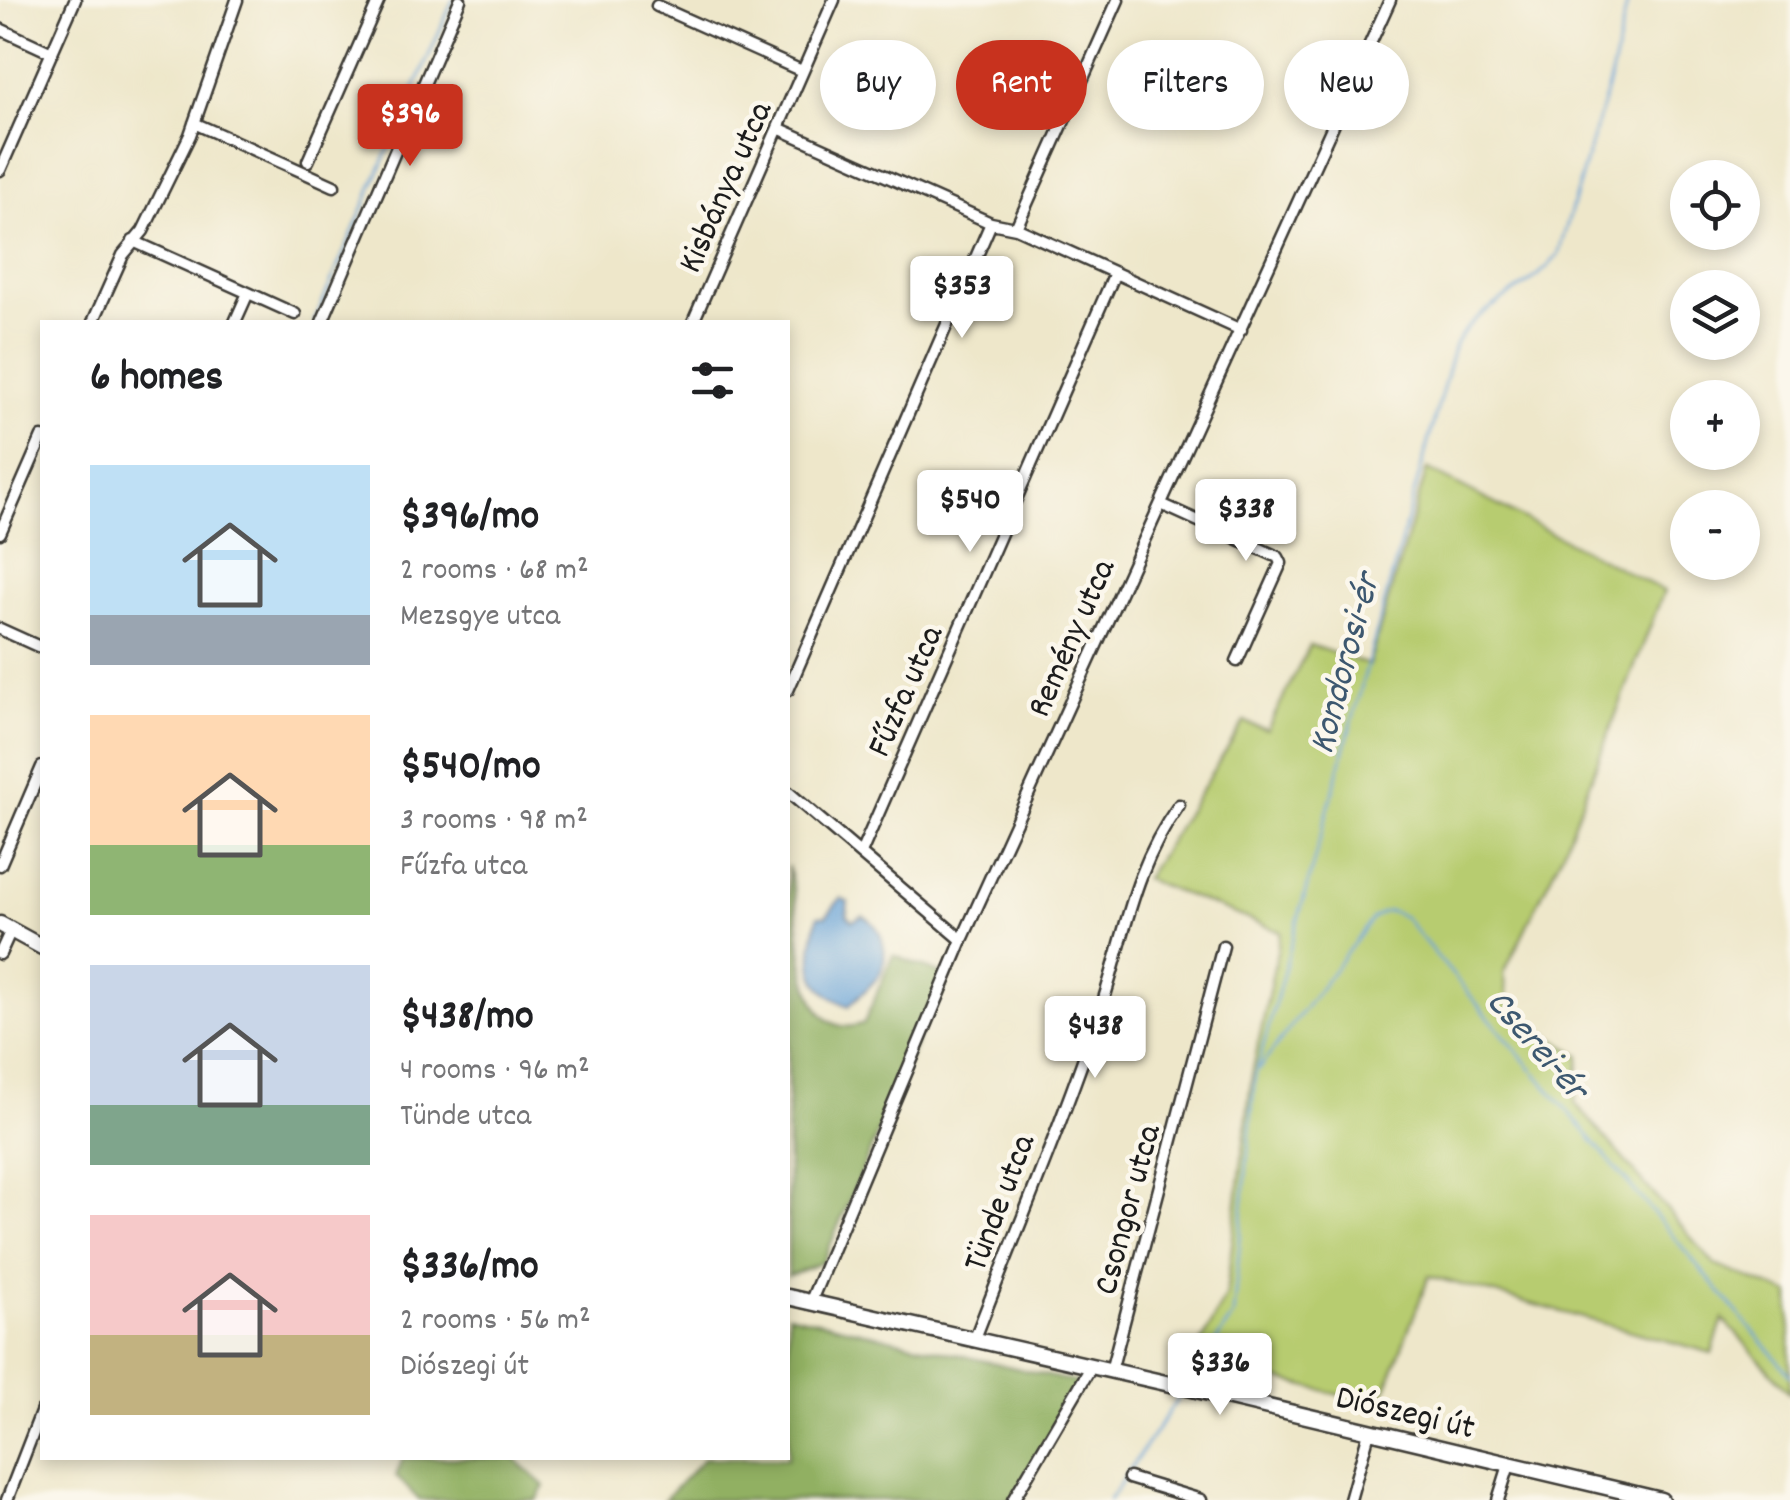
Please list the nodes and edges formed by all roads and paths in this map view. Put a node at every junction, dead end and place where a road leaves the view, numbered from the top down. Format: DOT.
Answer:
graph roads {
  1 [pos="76,0"];
  2 [pos="237,0"];
  3 [pos="379,0"];
  4 [pos="460,0"];
  5 [pos="834,0"];
  6 [pos="1118,0"];
  7 [pos="1390,0"];
  8 [pos="657,6"];
  9 [pos="0,29"];
  10 [pos="52,53"];
  11 [pos="802,71"];
  12 [pos="194,123"];
  13 [pos="778,128"];
  14 [pos="5,143"];
  15 [pos="308,161"];
  16 [pos="0,170"];
  17 [pos="334,186"];
  18 [pos="991,223"];
  19 [pos="1016,228"];
  20 [pos="133,241"];
  21 [pos="1115,273"];
  22 [pos="248,293"];
  23 [pos="294,314"];
  24 [pos="94,320"];
  25 [pos="237,320"];
  26 [pos="323,320"];
  27 [pos="693,320"];
  28 [pos="1241,330"];
  29 [pos="40,442"];
  30 [pos="1160,504"];
  31 [pos="0,533"];
  32 [pos="0,629"];
  33 [pos="40,647"];
  34 [pos="1237,660"];
  35 [pos="790,685"];
  36 [pos="40,772"];
  37 [pos="790,794"];
  38 [pos="1179,804"];
  39 [pos="790,806"];
  40 [pos="806,806"];
  41 [pos="861,853"];
  42 [pos="0,865"];
  43 [pos="6,927"];
  44 [pos="962,940"];
  45 [pos="1223,946"];
  46 [pos="40,947"];
  47 [pos="0,954"];
  48 [pos="790,1298"];
  49 [pos="810,1303"];
  50 [pos="974,1340"];
  51 [pos="1091,1367"];
  52 [pos="1111,1371"];
  53 [pos="40,1415"];
  54 [pos="1369,1432"];
  55 [pos="1509,1465"];
  56 [pos="1129,1478"];
  57 [pos="7,1500"];
  58 [pos="1013,1500"];
  59 [pos="1201,1500"];
  60 [pos="1350,1500"];
  61 [pos="1498,1500"];
  62 [pos="1661,1500"];
  1 -- 10 [label="street"];
  2 -- 12 [label="street"];
  3 -- 15 [label="street"];
  4 -- 26 [label="street"];
  5 -- 11 [label="street, Kisbánya utca"];
  6 -- 19 [label="street"];
  7 -- 28 [label="street, Remény utca"];
  8 -- 11 [label="street, Kisbánya utca"];
  9 -- 10 [label="street"];
  10 -- 14 [label="street"];
  11 -- 13 [label="street, Kisbánya utca"];
  12 -- 17 [label="street"];
  12 -- 20 [label="street"];
  13 -- 18 [label="street"];
  13 -- 27 [label="street, Kisbánya utca"];
  14 -- 16 [label="street"];
  18 -- 19 [label="street"];
  18 -- 35 [label="street"];
  19 -- 21 [label="street"];
  20 -- 22 [label="street"];
  20 -- 24 [label="street"];
  21 -- 28 [label="street"];
  21 -- 41 [label="street, Fűzfa utca"];
  22 -- 23 [label="street"];
  22 -- 25 [label="street"];
  28 -- 30 [label="street, Remény utca"];
  29 -- 31 [label="street"];
  30 -- 34 [label="street"];
  30 -- 44 [label="street, Remény utca"];
  32 -- 33 [label="street"];
  36 -- 42 [label="street"];
  37 -- 40 [label="street"];
  38 -- 50 [label="street, Tünde utca"];
  39 -- 40 [label="street"];
  40 -- 41 [label="street"];
  41 -- 44 [label="street"];
  43 -- 46 [label="main road"];
  43 -- 47 [label="street"];
  44 -- 49 [label="street, Remény utca"];
  45 -- 52 [label="street, Csongor utca"];
  48 -- 49 [label="main road, Diószegi út"];
  49 -- 50 [label="main road, Diószegi út"];
  50 -- 51 [label="main road, Diószegi út"];
  51 -- 52 [label="main road, Diószegi út"];
  51 -- 58 [label="street"];
  52 -- 54 [label="main road, Diószegi út"];
  53 -- 57 [label="street"];
  54 -- 55 [label="main road, Diószegi út"];
  54 -- 60 [label="street"];
  55 -- 61 [label="street"];
  55 -- 62 [label="main road, Diószegi út"];
  56 -- 59 [label="street"];
}
